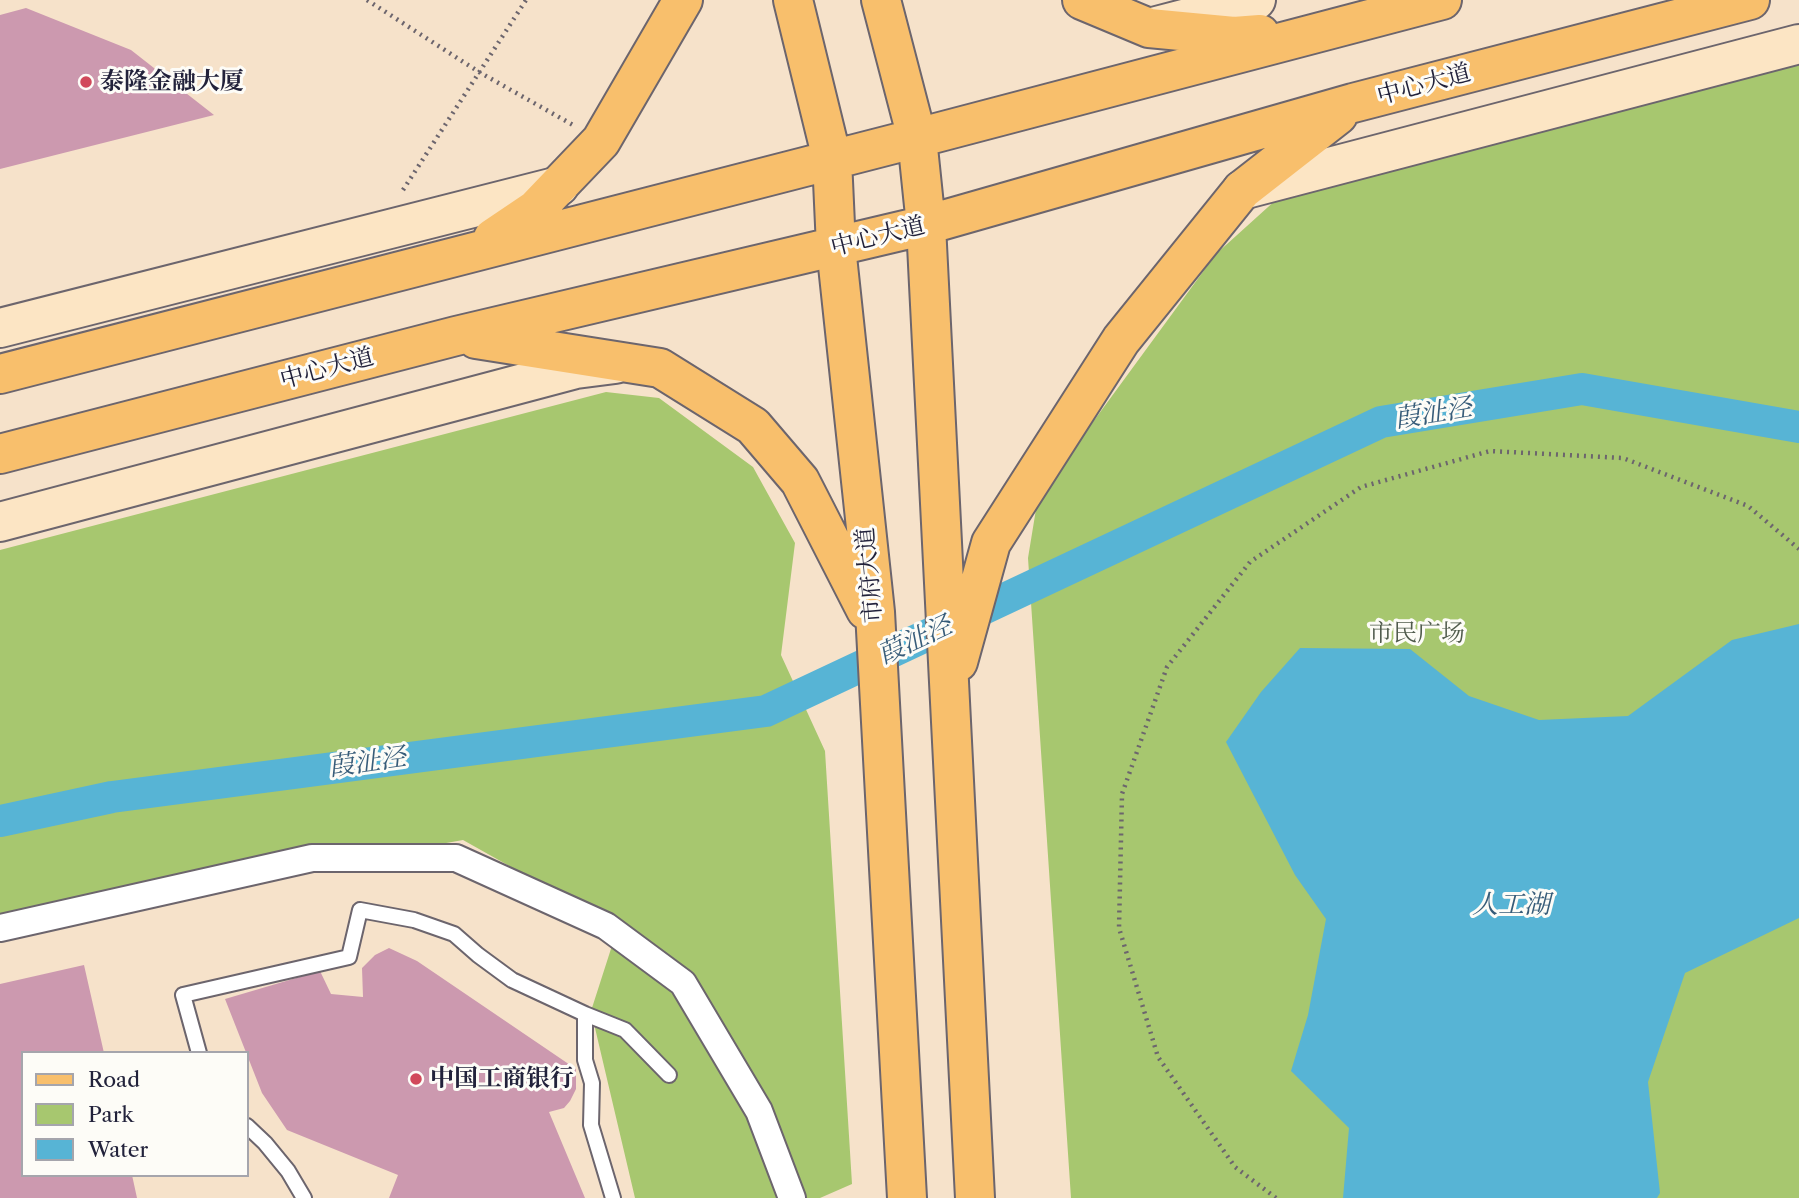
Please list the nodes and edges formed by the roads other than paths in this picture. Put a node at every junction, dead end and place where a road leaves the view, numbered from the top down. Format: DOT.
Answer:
graph roads {
  1 [pos="684,0"];
  2 [pos="793,0"];
  3 [pos="881,0"];
  4 [pos="1082,0"];
  5 [pos="1256,0"];
  6 [pos="1442,0"];
  7 [pos="1750,0"];
  8 [pos="1149,28"];
  9 [pos="1325,31"];
  10 [pos="1799,44"];
  11 [pos="1353,103"];
  12 [pos="917,138"];
  13 [pos="832,159"];
  14 [pos="559,186"];
  15 [pos="1242,190"];
  16 [pos="926,225"];
  17 [pos="836,247"];
  18 [pos="472,253"];
  19 [pos="0,328"];
  20 [pos="456,336"];
  21 [pos="627,363"];
  22 [pos="0,374"];
  23 [pos="0,454"];
  24 [pos="0,522"];
  25 [pos="876,635"];
  26 [pos="949,694"];
  27 [pos="0,928"];
  28 [pos="585,1014"];
  29 [pos="198,1051"];
  30 [pos="669,1075"];
  31 [pos="248,1127"];
  32 [pos="304,1198"];
  33 [pos="614,1198"];
  34 [pos="792,1198"];
  35 [pos="907,1198"];
  36 [pos="975,1198"];
  1 -- 14 [label="main road"];
  2 -- 13 [label="main road, 市府大道"];
  3 -- 12 [label="main road"];
  4 -- 8 [label="main road"];
  5 -- 8 [label="main road"];
  6 -- 9 [label="main road"];
  7 -- 11 [label="main road, 中心大道"];
  8 -- 9 [label="main road"];
  9 -- 12 [label="main road"];
  10 -- 15 [label="main road"];
  11 -- 15 [label="main road"];
  11 -- 16 [label="main road, 中心大道"];
  12 -- 13 [label="main road"];
  12 -- 16 [label="main road"];
  13 -- 17 [label="main road, 市府大道"];
  13 -- 18 [label="main road"];
  14 -- 18 [label="main road"];
  14 -- 19 [label="main road"];
  15 -- 26 [label="main road"];
  16 -- 17 [label="main road, 中心大道"];
  16 -- 26 [label="main road"];
  17 -- 20 [label="main road, 中心大道"];
  17 -- 25 [label="main road, 市府大道"];
  18 -- 22 [label="main road"];
  20 -- 21 [label="main road"];
  20 -- 23 [label="main road, 中心大道"];
  21 -- 24 [label="main road"];
  21 -- 25 [label="main road"];
  25 -- 35 [label="main road, 市府大道"];
  26 -- 36 [label="main road"];
  27 -- 34 [label="street"];
  28 -- 29 [label="lane"];
  28 -- 30 [label="lane"];
  28 -- 33 [label="lane"];
  31 -- 32 [label="lane"];
}
